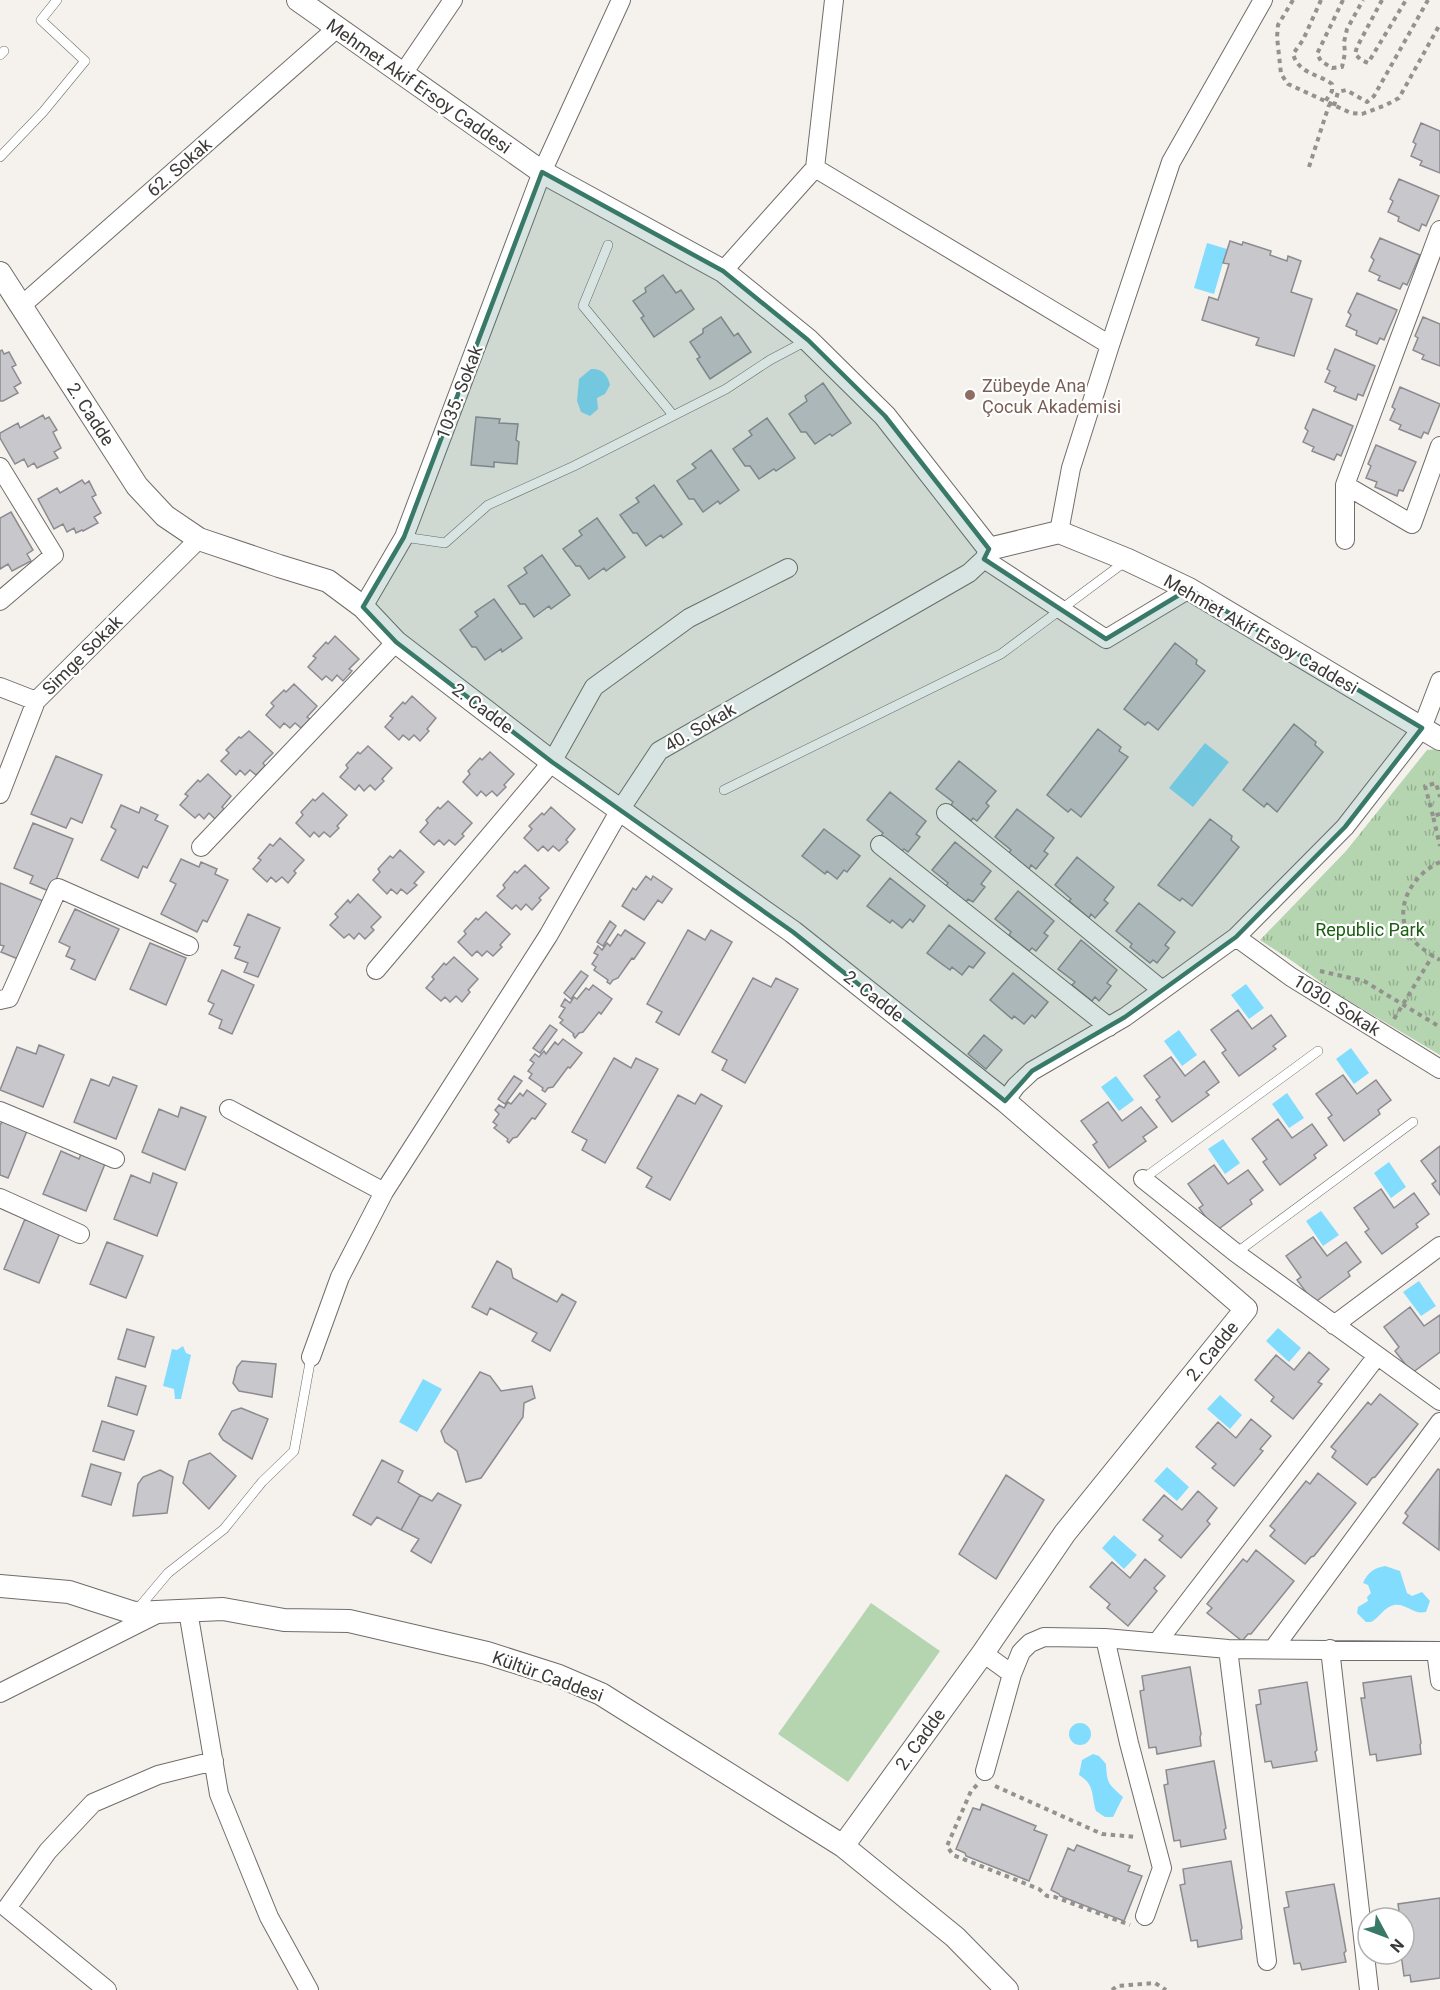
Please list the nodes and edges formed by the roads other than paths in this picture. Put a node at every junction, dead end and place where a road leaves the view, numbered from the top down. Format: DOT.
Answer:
graph roads {
  1 [pos="57,0"];
  2 [pos="298,0"];
  3 [pos="453,0"];
  4 [pos="621,0"];
  5 [pos="834,0"];
  6 [pos="1263,0"];
  7 [pos="336,29"];
  8 [pos="402,75"];
  9 [pos="0,157"];
  10 [pos="815,168"];
  11 [pos="542,172"];
  12 [pos="1440,230"];
  13 [pos="608,245"];
  14 [pos="723,272"];
  15 [pos="0,273"];
  16 [pos="21,306"];
  17 [pos="808,340"];
  18 [pos="1110,345"];
  19 [pos="673,416"];
  20 [pos="1440,446"];
  21 [pos="0,467"];
  22 [pos="1345,485"];
  23 [pos="1059,532"];
  24 [pos="404,537"];
  25 [pos="199,539"];
  26 [pos="1345,540"];
  27 [pos="987,554"];
  28 [pos="1128,560"];
  29 [pos="788,568"];
  30 [pos="1189,589"];
  31 [pos="0,601"];
  32 [pos="363,607"];
  33 [pos="1061,609"];
  34 [pos="396,642"];
  35 [pos="1440,681"];
  36 [pos="0,687"];
  37 [pos="36,701"];
  38 [pos="1431,734"];
  39 [pos="552,762"];
  40 [pos="724,790"];
  41 [pos="0,794"];
  42 [pos="620,810"];
  43 [pos="946,813"];
  44 [pos="880,845"];
  45 [pos="201,847"];
  46 [pos="1236,937"];
  47 [pos="189,946"];
  48 [pos="376,970"];
  49 [pos="1162,990"];
  50 [pos="0,1000"];
  51 [pos="1110,1027"];
  52 [pos="1318,1051"];
  53 [pos="1440,1069"];
  54 [pos="1005,1101"];
  55 [pos="229,1109"];
  56 [pos="0,1112"];
  57 [pos="1413,1122"];
  58 [pos="115,1159"];
  59 [pos="1143,1179"];
  60 [pos="384,1192"];
  61 [pos="0,1198"];
  62 [pos="80,1234"];
  63 [pos="1440,1246"];
  64 [pos="1236,1253"];
  65 [pos="1334,1325"];
  66 [pos="1377,1356"];
  67 [pos="311,1357"];
  68 [pos="1439,1398"];
  69 [pos="1440,1422"];
  70 [pos="0,1586"];
  71 [pos="163,1611"];
  72 [pos="188,1611"];
  73 [pos="135,1613"];
  74 [pos="1105,1638"];
  75 [pos="1158,1641"];
  76 [pos="1228,1649"];
  77 [pos="1273,1649"];
  78 [pos="1330,1649"];
  79 [pos="1438,1651"];
  80 [pos="983,1653"];
  81 [pos="1012,1674"];
  82 [pos="1440,1681"];
  83 [pos="0,1693"];
  84 [pos="214,1761"];
  85 [pos="984,1779"];
  86 [pos="843,1846"];
  87 [pos="1145,1916"];
  88 [pos="1267,1961"];
  89 [pos="107,1990"];
  90 [pos="309,1990"];
  91 [pos="1007,1990"];
  92 [pos="1369,1990"];
  1 -- 9 [label="lane"];
  2 -- 7 [label="street, Mehmet Akif Ersoy Caddesi"];
  3 -- 8 [label="street"];
  4 -- 11 [label="street"];
  5 -- 10 [label="street"];
  6 -- 18 [label="street"];
  7 -- 8 [label="street, Mehmet Akif Ersoy Caddesi"];
  7 -- 16 [label="street, 62. Sokak"];
  8 -- 11 [label="street, Mehmet Akif Ersoy Caddesi"];
  10 -- 14 [label="street"];
  10 -- 18 [label="street"];
  11 -- 14 [label="street, Mehmet Akif Ersoy Caddesi"];
  11 -- 24 [label="street, 1035. Sokak"];
  12 -- 22 [label="street"];
  13 -- 19 [label="lane"];
  14 -- 17 [label="street, Mehmet Akif Ersoy Caddesi"];
  15 -- 16 [label="street, 2. Cadde"];
  16 -- 25 [label="street, 2. Cadde"];
  17 -- 19 [label="lane"];
  17 -- 27 [label="street, Mehmet Akif Ersoy Caddesi"];
  18 -- 23 [label="street"];
  19 -- 24 [label="lane"];
  20 -- 22 [label="street"];
  21 -- 31 [label="street"];
  22 -- 26 [label="street"];
  23 -- 27 [label="street"];
  23 -- 28 [label="street, Mehmet Akif Ersoy Caddesi"];
  24 -- 32 [label="street, 1035. Sokak"];
  25 -- 32 [label="street, 2. Cadde"];
  25 -- 37 [label="street, Simge Sokak"];
  27 -- 33 [label="street"];
  27 -- 42 [label="street, 40. Sokak"];
  28 -- 30 [label="street, Mehmet Akif Ersoy Caddesi"];
  28 -- 33 [label="lane"];
  29 -- 39 [label="street"];
  30 -- 33 [label="street"];
  30 -- 38 [label="street, Mehmet Akif Ersoy Caddesi"];
  32 -- 34 [label="street, 2. Cadde"];
  33 -- 40 [label="lane"];
  34 -- 39 [label="street, 2. Cadde"];
  34 -- 45 [label="street"];
  35 -- 38 [label="street"];
  36 -- 37 [label="street"];
  37 -- 41 [label="street, Simge Sokak"];
  38 -- 46 [label="street"];
  39 -- 42 [label="street, 2. Cadde"];
  39 -- 48 [label="street"];
  42 -- 54 [label="street, 2. Cadde"];
  42 -- 60 [label="street, 40. Sokak"];
  43 -- 49 [label="street"];
  44 -- 51 [label="street"];
  46 -- 49 [label="street"];
  46 -- 53 [label="street, 1030. Sokak"];
  47 -- 50 [label="street"];
  49 -- 51 [label="street"];
  51 -- 54 [label="street"];
  52 -- 59 [label="lane"];
  54 -- 80 [label="street, 2. Cadde"];
  55 -- 60 [label="street"];
  56 -- 58 [label="street"];
  57 -- 64 [label="lane"];
  59 -- 64 [label="street"];
  60 -- 67 [label="street, 40. Sokak"];
  61 -- 62 [label="street"];
  63 -- 65 [label="street"];
  64 -- 65 [label="street"];
  65 -- 66 [label="street"];
  66 -- 68 [label="street"];
  66 -- 75 [label="street"];
  67 -- 73 [label="lane"];
  69 -- 77 [label="street"];
  70 -- 73 [label="street, Kültür Caddesi"];
  71 -- 72 [label="street, Kültür Caddesi"];
  71 -- 73 [label="street, Kültür Caddesi"];
  71 -- 83 [label="street"];
  72 -- 84 [label="street"];
  72 -- 86 [label="street, Kültür Caddesi"];
  74 -- 75 [label="street"];
  74 -- 81 [label="street"];
  74 -- 87 [label="street"];
  75 -- 76 [label="street"];
  76 -- 77 [label="street"];
  76 -- 88 [label="street"];
  77 -- 78 [label="street"];
  78 -- 79 [label="street"];
  78 -- 92 [label="street"];
  79 -- 82 [label="street"];
  80 -- 81 [label="street"];
  80 -- 86 [label="street, 2. Cadde"];
  81 -- 85 [label="street"];
  84 -- 89 [label="street"];
  84 -- 90 [label="street"];
  86 -- 91 [label="street, Kültür Caddesi"];
}
